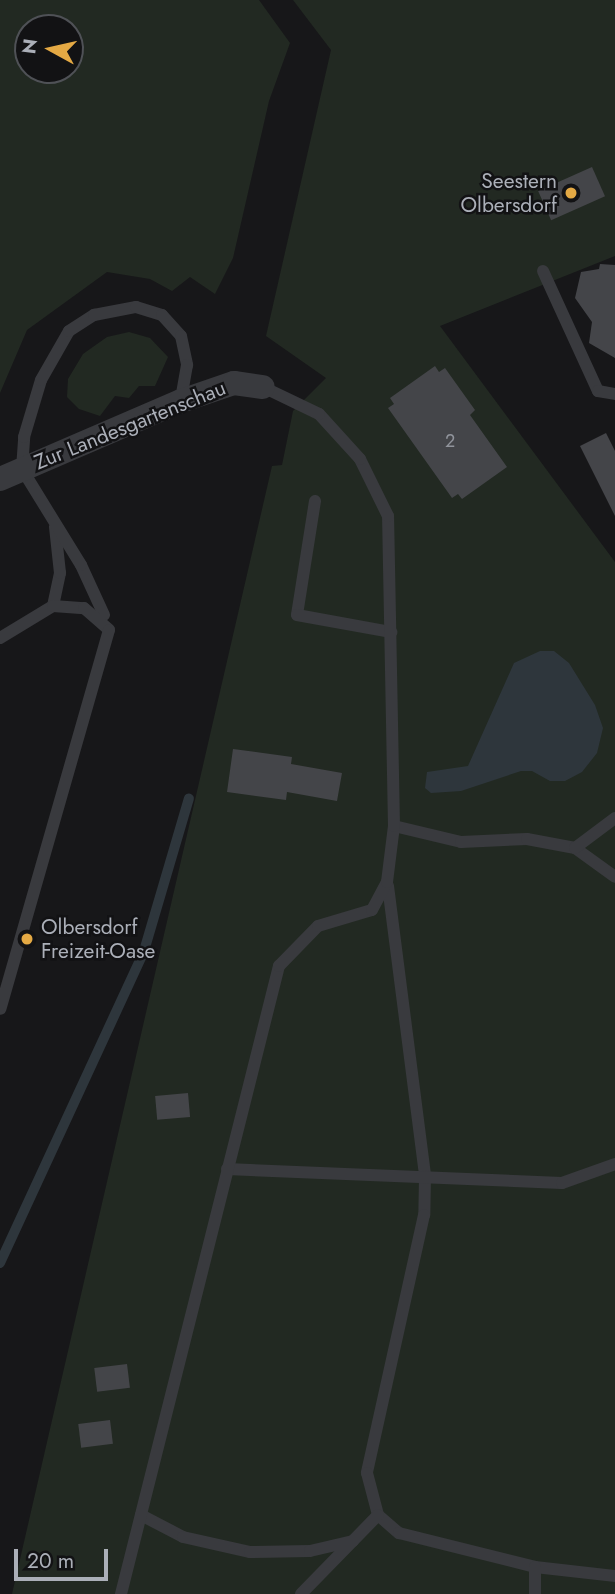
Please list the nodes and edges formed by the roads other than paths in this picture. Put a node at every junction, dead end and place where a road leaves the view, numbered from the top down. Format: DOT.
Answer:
graph roads {
  1 [pos="543,271"];
  2 [pos="263,387"];
  3 [pos="615,394"];
  4 [pos="181,401"];
  5 [pos="11,474"];
  6 [pos="315,501"];
  7 [pos="54,519"];
  8 [pos="53,606"];
  9 [pos="104,615"];
  10 [pos="391,632"];
  11 [pos="0,638"];
  12 [pos="615,818"];
  13 [pos="394,826"];
  14 [pos="575,848"];
  15 [pos="615,877"];
  16 [pos="387,882"];
  17 [pos="0,1009"];
  18 [pos="615,1164"];
  19 [pos="227,1169"];
  20 [pos="425,1176"];
  21 [pos="141,1515"];
  22 [pos="378,1515"];
  23 [pos="353,1541"];
  24 [pos="535,1567"];
  25 [pos="615,1576"];
  26 [pos="124,1592"];
  27 [pos="301,1594"];
  28 [pos="535,1594"];
  1 -- 3 [label="lane"];
  2 -- 4 [label="street, Zur Landesgartenschau"];
  2 -- 10 [label="lane"];
  4 -- 5 [label="street, Zur Landesgartenschau"];
  4 -- 5 [label="lane"];
  5 -- 7 [label="lane"];
  6 -- 10 [label="lane"];
  7 -- 8 [label="lane"];
  7 -- 9 [label="lane"];
  8 -- 11 [label="lane"];
  8 -- 17 [label="lane"];
  10 -- 13 [label="lane"];
  12 -- 14 [label="lane"];
  13 -- 14 [label="lane"];
  13 -- 16 [label="lane"];
  14 -- 15 [label="lane"];
  16 -- 19 [label="lane"];
  16 -- 20 [label="lane"];
  18 -- 20 [label="lane"];
  19 -- 20 [label="lane"];
  19 -- 21 [label="lane"];
  20 -- 22 [label="lane"];
  21 -- 23 [label="lane"];
  21 -- 26 [label="lane"];
  22 -- 23 [label="lane"];
  22 -- 24 [label="lane"];
  23 -- 27 [label="lane"];
  24 -- 25 [label="lane"];
  24 -- 28 [label="lane"];
}
